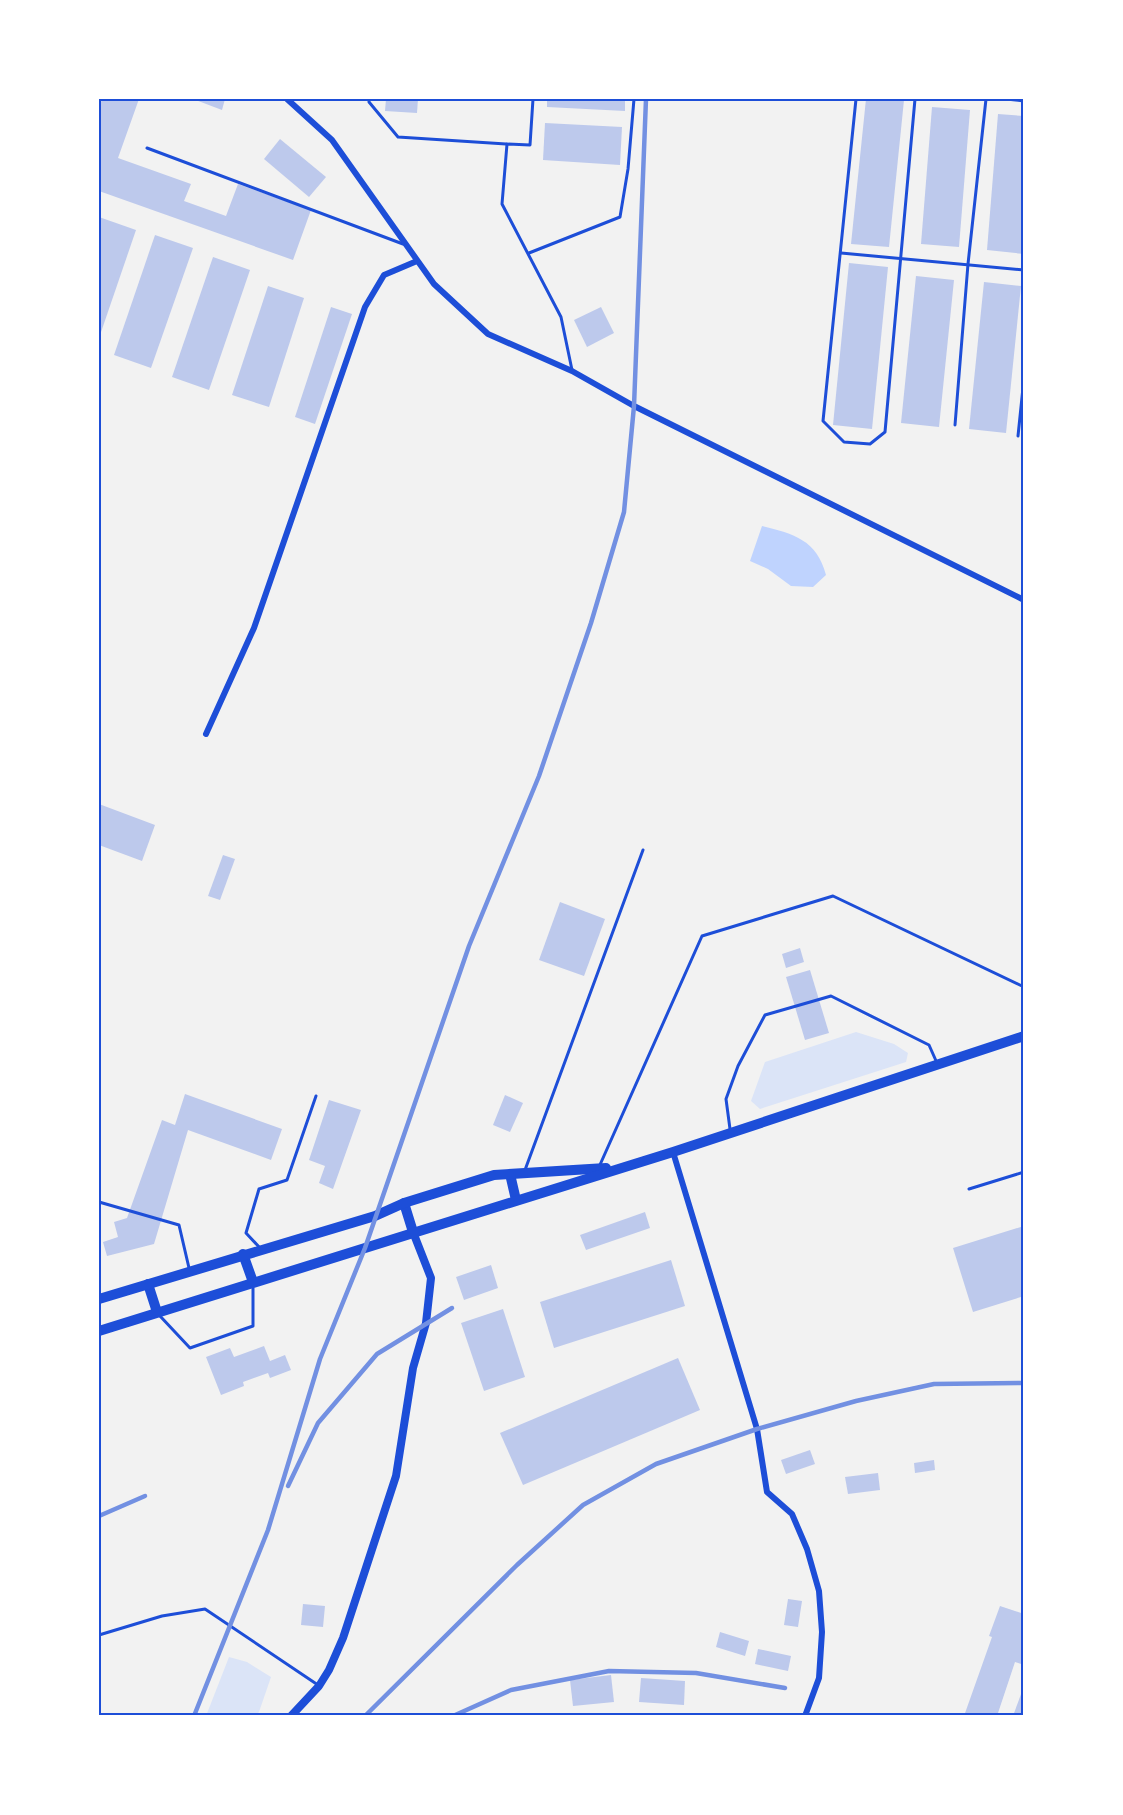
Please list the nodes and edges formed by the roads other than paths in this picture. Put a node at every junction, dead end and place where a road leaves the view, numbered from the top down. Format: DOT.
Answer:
graph roads {
  1 [pos="287,99"];
  2 [pos="369,99"];
  3 [pos="533,99"];
  4 [pos="634,99"];
  5 [pos="856,99"];
  6 [pos="915,99"];
  7 [pos="986,99"];
  8 [pos="1006,99"];
  9 [pos="1024,101"];
  10 [pos="507,144"];
  11 [pos="147,148"];
  12 [pos="405,244"];
  13 [pos="529,253"];
  14 [pos="840,253"];
  15 [pos="901,258"];
  16 [pos="417,261"];
  17 [pos="968,264"];
  18 [pos="1024,270"];
  19 [pos="572,372"];
  20 [pos="1024,378"];
  21 [pos="955,425"];
  22 [pos="1018,436"];
  23 [pos="1024,600"];
  24 [pos="206,734"];
  25 [pos="643,850"];
  26 [pos="1024,987"];
  27 [pos="1024,1036"];
  28 [pos="937,1064"];
  29 [pos="316,1096"];
  30 [pos="731,1132"];
  31 [pos="673,1152"];
  32 [pos="627,1166"];
  33 [pos="598,1168"];
  34 [pos="1024,1172"];
  35 [pos="510,1173"];
  36 [pos="524,1175"];
  37 [pos="969,1189"];
  38 [pos="516,1200"];
  39 [pos="99,1202"];
  40 [pos="404,1203"];
  41 [pos="413,1232"];
  42 [pos="261,1249"];
  43 [pos="243,1254"];
  44 [pos="189,1268"];
  45 [pos="253,1282"];
  46 [pos="148,1284"];
  47 [pos="99,1299"];
  48 [pos="157,1312"];
  49 [pos="99,1330"];
  50 [pos="99,1635"];
  51 [pos="319,1686"];
  52 [pos="291,1716"];
  53 [pos="805,1716"];
  1 -- 12 [label="street"];
  2 -- 10 [label="lane"];
  3 -- 10 [label="lane"];
  4 -- 13 [label="lane"];
  5 -- 14 [label="lane"];
  6 -- 15 [label="lane"];
  7 -- 17 [label="lane"];
  8 -- 9 [label="lane"];
  10 -- 13 [label="lane"];
  11 -- 12 [label="lane"];
  12 -- 16 [label="street"];
  13 -- 19 [label="lane"];
  14 -- 15 [label="lane"];
  14 -- 15 [label="lane"];
  15 -- 17 [label="lane"];
  16 -- 19 [label="street"];
  16 -- 24 [label="street"];
  17 -- 18 [label="lane"];
  17 -- 21 [label="lane"];
  19 -- 23 [label="street"];
  20 -- 22 [label="lane"];
  25 -- 36 [label="lane"];
  26 -- 33 [label="lane"];
  27 -- 28 [label="main road"];
  28 -- 30 [label="main road"];
  28 -- 30 [label="lane"];
  29 -- 42 [label="lane"];
  30 -- 31 [label="main road"];
  31 -- 32 [label="main road"];
  31 -- 53 [label="street"];
  32 -- 33 [label="main road"];
  32 -- 38 [label="main road"];
  33 -- 36 [label="main road"];
  34 -- 37 [label="lane"];
  35 -- 36 [label="main road"];
  35 -- 38 [label="main road"];
  35 -- 40 [label="main road"];
  38 -- 41 [label="main road"];
  39 -- 44 [label="lane"];
  40 -- 41 [label="main road"];
  40 -- 42 [label="main road"];
  41 -- 45 [label="main road"];
  41 -- 51 [label="street"];
  42 -- 43 [label="main road"];
  43 -- 45 [label="main road"];
  43 -- 46 [label="main road"];
  45 -- 48 [label="main road"];
  45 -- 48 [label="lane"];
  46 -- 47 [label="main road"];
  46 -- 48 [label="main road"];
  48 -- 49 [label="main road"];
  50 -- 51 [label="lane"];
  51 -- 52 [label="street"];
}
